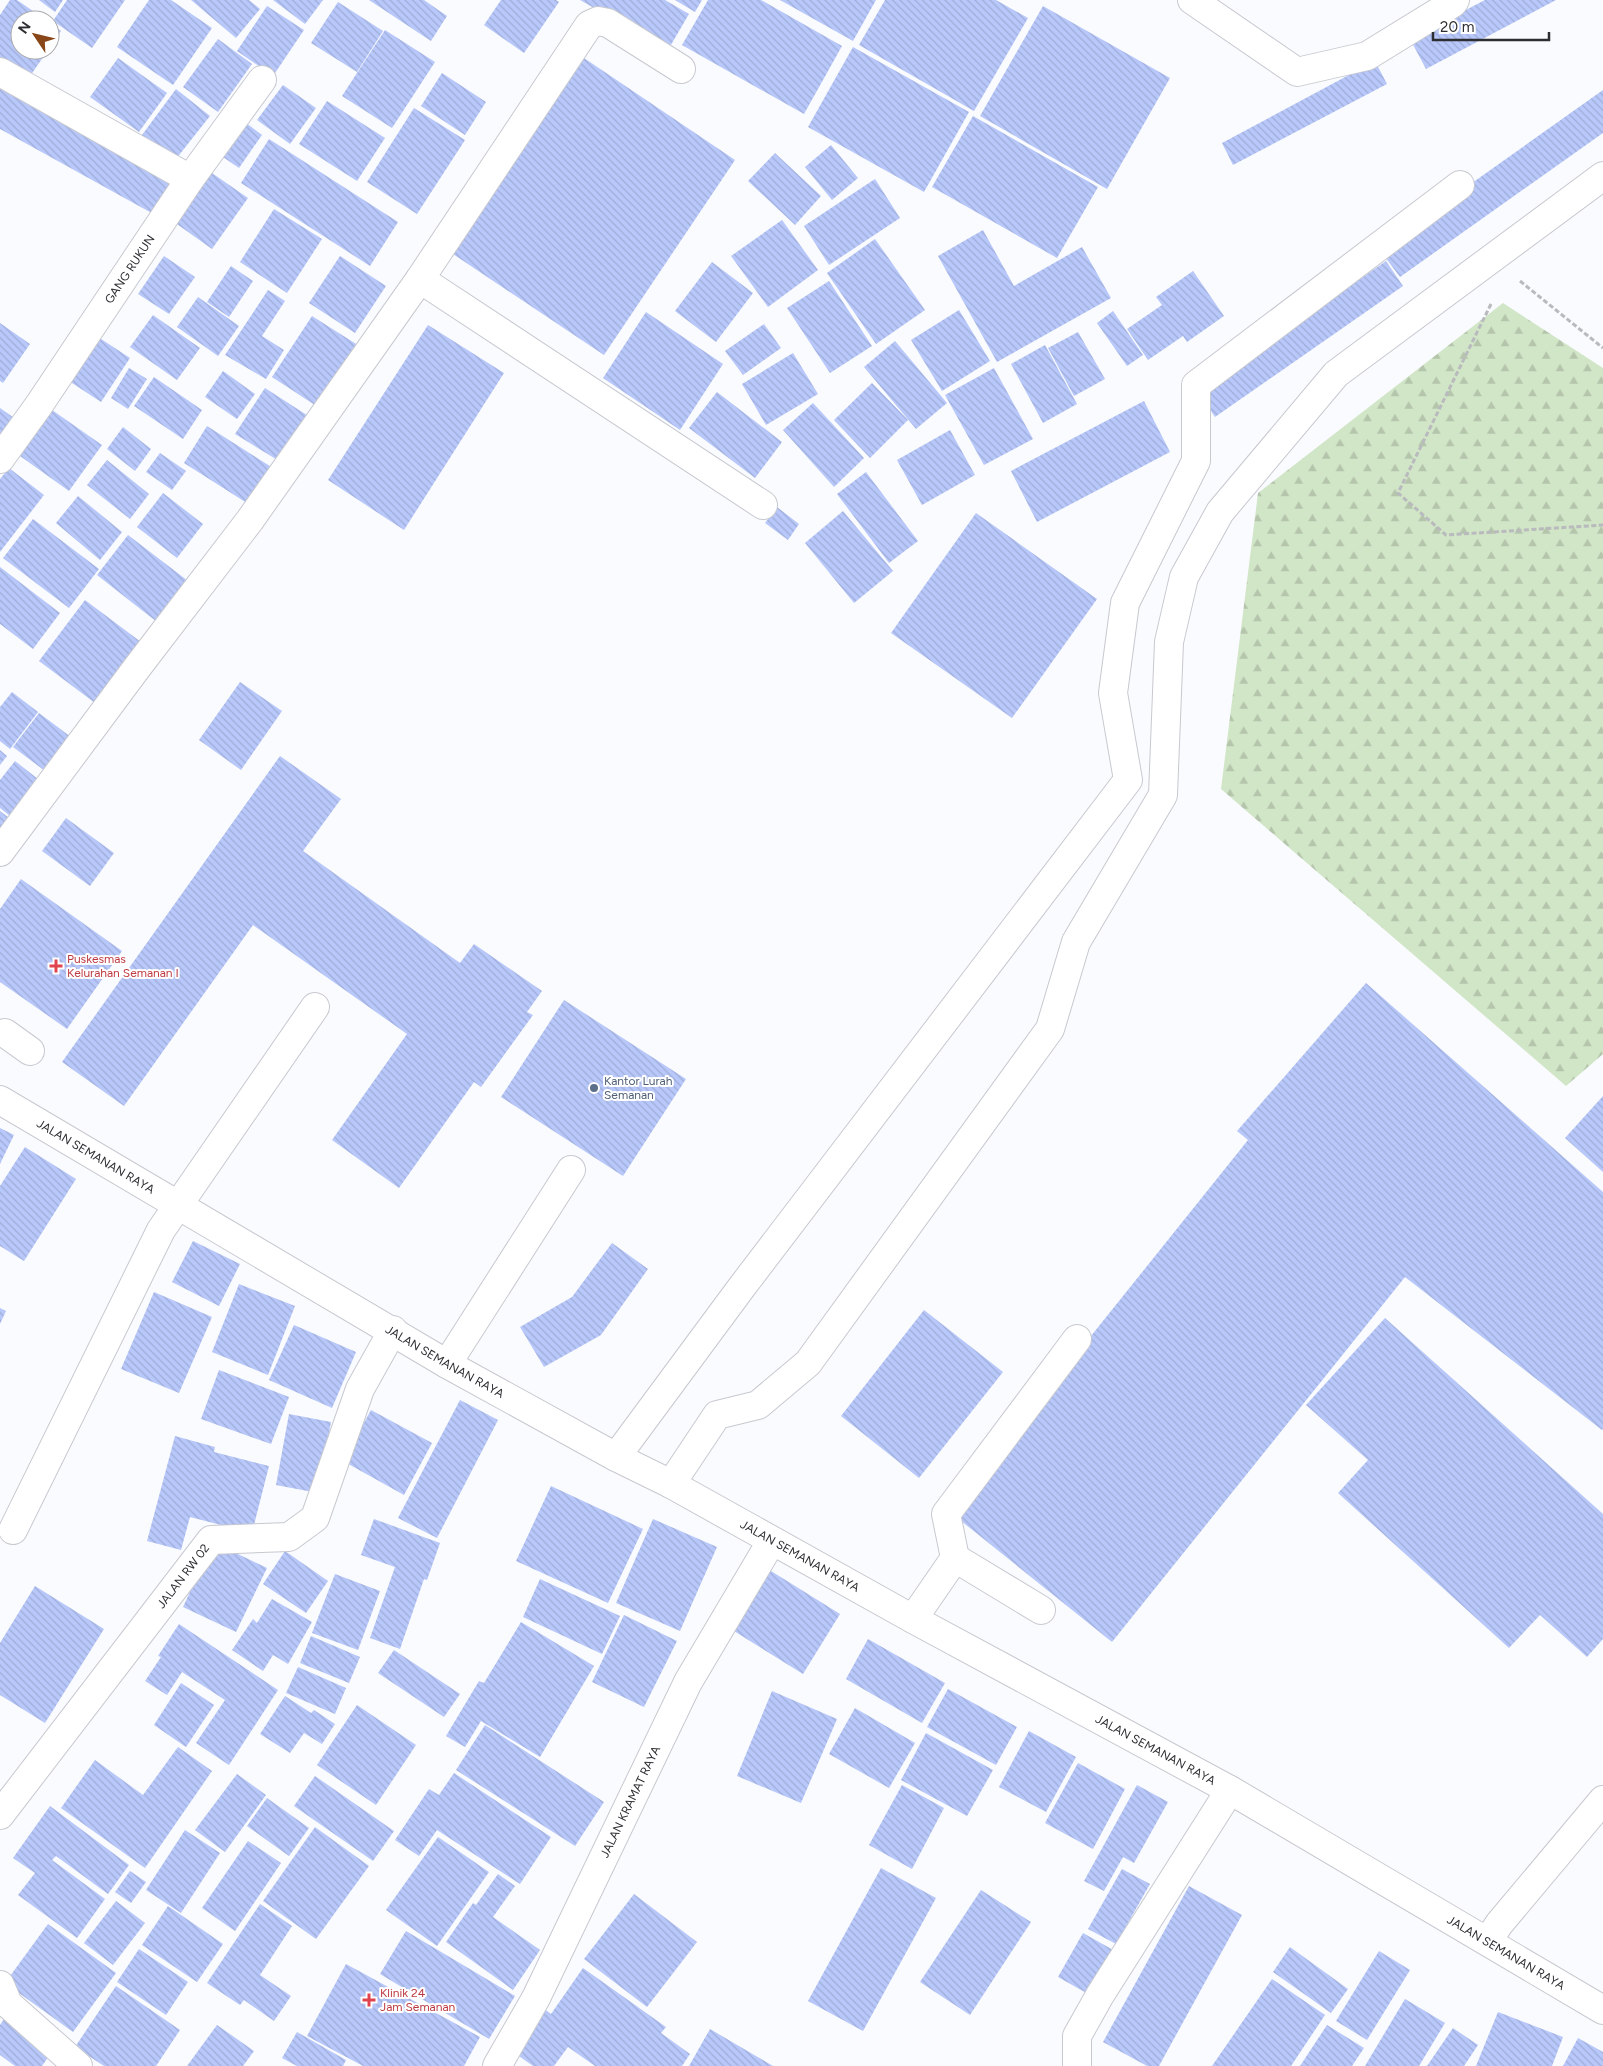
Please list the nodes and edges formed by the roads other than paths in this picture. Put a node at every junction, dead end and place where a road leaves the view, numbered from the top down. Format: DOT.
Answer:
graph roads {
  1 [pos="1192,0"];
  2 [pos="1455,0"];
  3 [pos="681,69"];
  4 [pos="0,72"];
  5 [pos="262,80"];
  6 [pos="1603,176"];
  7 [pos="190,179"];
  8 [pos="1460,185"];
  9 [pos="420,279"];
  10 [pos="0,459"];
  11 [pos="763,505"];
  12 [pos="0,852"];
  13 [pos="315,1007"];
  14 [pos="2,1034"];
  15 [pos="30,1051"];
  16 [pos="0,1100"];
  17 [pos="571,1170"];
  18 [pos="178,1204"];
  19 [pos="393,1330"];
  20 [pos="1077,1339"];
  21 [pos="447,1364"];
  22 [pos="616,1457"];
  23 [pos="671,1484"];
  24 [pos="13,1530"];
  25 [pos="772,1542"];
  26 [pos="955,1558"];
  27 [pos="1041,1610"];
  28 [pos="913,1620"];
  29 [pos="1230,1790"];
  30 [pos="1602,1804"];
  31 [pos="0,1815"];
  32 [pos="1488,1941"];
  33 [pos="0,1985"];
  34 [pos="1603,2010"];
  35 [pos="78,2066"];
  36 [pos="497,2066"];
  37 [pos="1077,2066"];
  1 -- 2 [label="street"];
  3 -- 9 [label="street"];
  4 -- 7 [label="street"];
  5 -- 7 [label="street, GANG RUKUN"];
  6 -- 23 [label="street"];
  7 -- 10 [label="street, GANG RUKUN"];
  8 -- 22 [label="street"];
  9 -- 11 [label="street"];
  9 -- 12 [label="street"];
  13 -- 18 [label="street"];
  14 -- 15 [label="street"];
  16 -- 18 [label="street, JALAN SEMANAN RAYA"];
  17 -- 21 [label="street"];
  18 -- 19 [label="street, JALAN SEMANAN RAYA"];
  18 -- 24 [label="street"];
  19 -- 21 [label="street, JALAN SEMANAN RAYA"];
  19 -- 31 [label="street, JALAN RW 02"];
  20 -- 26 [label="street"];
  21 -- 22 [label="street, JALAN SEMANAN RAYA"];
  22 -- 23 [label="street, JALAN SEMANAN RAYA"];
  23 -- 25 [label="street, JALAN SEMANAN RAYA"];
  25 -- 28 [label="street, JALAN SEMANAN RAYA"];
  25 -- 36 [label="street, JALAN KRAMAT RAYA"];
  26 -- 27 [label="street"];
  26 -- 28 [label="street"];
  28 -- 29 [label="street, JALAN SEMANAN RAYA"];
  29 -- 32 [label="street, JALAN SEMANAN RAYA"];
  29 -- 37 [label="street"];
  30 -- 32 [label="street"];
  32 -- 34 [label="street, JALAN SEMANAN RAYA"];
  33 -- 35 [label="street"];
}
